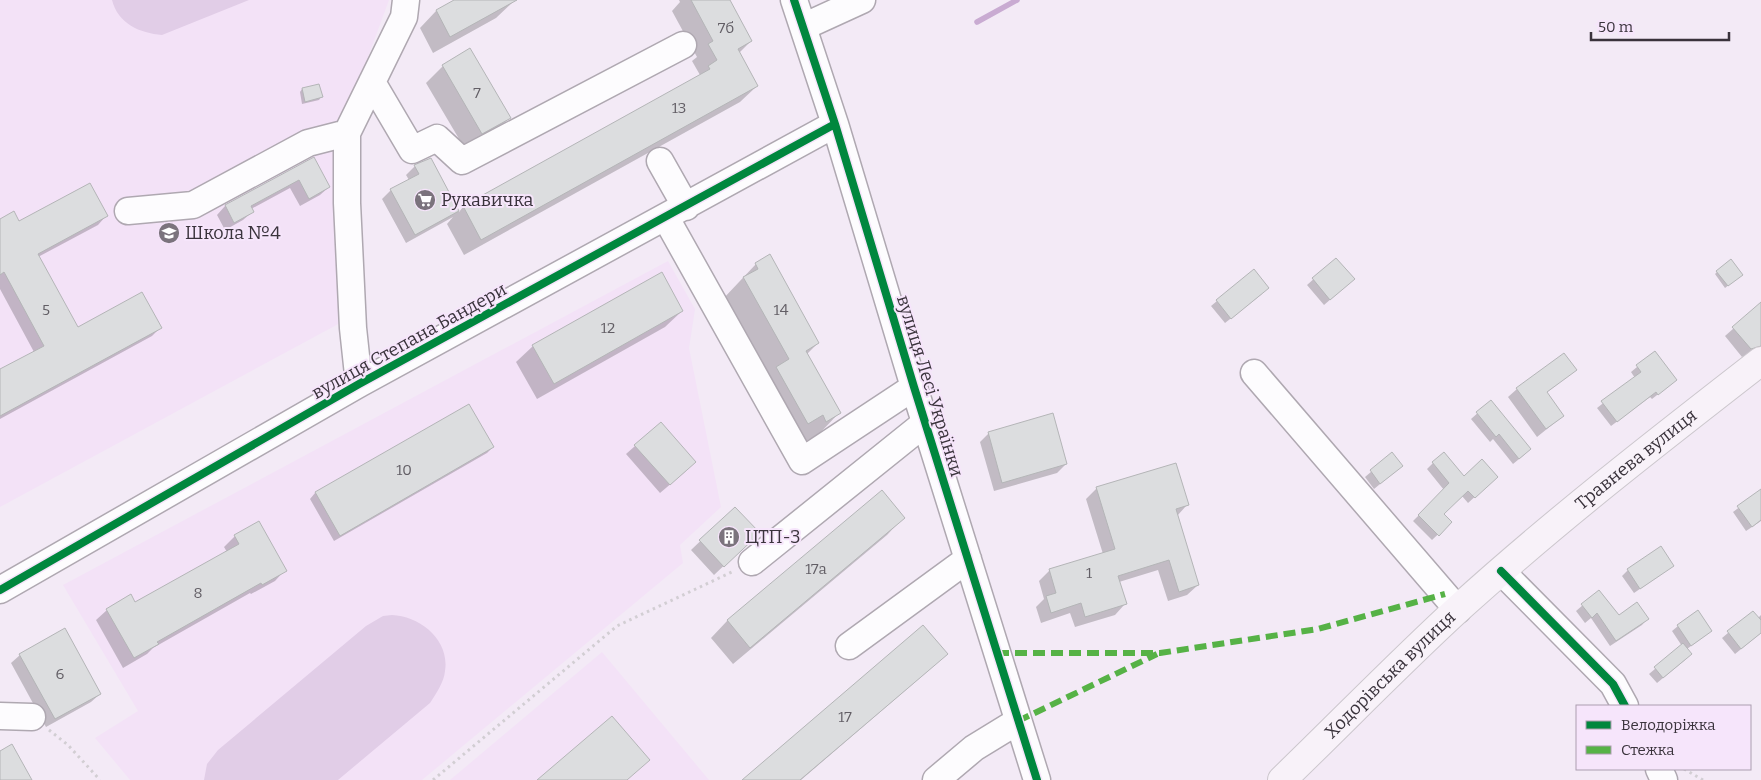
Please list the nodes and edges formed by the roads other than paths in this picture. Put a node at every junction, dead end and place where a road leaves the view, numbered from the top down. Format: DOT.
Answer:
graph roads {
  1 [pos="406,0"];
  2 [pos="794,0"];
  3 [pos="862,0"];
  4 [pos="807,25"];
  5 [pos="683,45"];
  6 [pos="372,82"];
  7 [pos="835,124"];
  8 [pos="347,133"];
  9 [pos="660,161"];
  10 [pos="128,211"];
  11 [pos="676,212"];
  12 [pos="1761,361"];
  13 [pos="1254,373"];
  14 [pos="358,384"];
  15 [pos="914,387"];
  16 [pos="925,422"];
  17 [pos="968,559"];
  18 [pos="752,562"];
  19 [pos="1507,566"];
  20 [pos="0,590"];
  21 [pos="1458,610"];
  22 [pos="850,646"];
  23 [pos="1624,705"];
  24 [pos="0,716"];
  25 [pos="32,717"];
  26 [pos="1018,721"];
  27 [pos="936,780"];
  28 [pos="1037,780"];
  29 [pos="1282,780"];
  1 -- 6 [label="street"];
  2 -- 4 [label="street, вулиця Лесі Українки"];
  3 -- 4 [label="street"];
  4 -- 7 [label="street, вулиця Лесі Українки"];
  5 -- 6 [label="street"];
  6 -- 8 [label="street"];
  7 -- 11 [label="street, вулиця Степана Бандери"];
  7 -- 15 [label="street, вулиця Лесі Українки"];
  8 -- 10 [label="street"];
  8 -- 14 [label="street"];
  9 -- 11 [label="street"];
  11 -- 14 [label="street, вулиця Степана Бандери"];
  11 -- 15 [label="street"];
  12 -- 19 [label="main road, Травнева вулиця"];
  13 -- 21 [label="street"];
  14 -- 20 [label="street, вулиця Степана Бандери"];
  15 -- 16 [label="street, вулиця Лесі Українки"];
  16 -- 17 [label="street, вулиця Лесі Українки"];
  16 -- 18 [label="street"];
  17 -- 22 [label="street"];
  17 -- 26 [label="street, вулиця Лесі Українки"];
  19 -- 21 [label="main road, Ходорівська вулиця"];
  19 -- 23 [label="street"];
  21 -- 29 [label="main road, Ходорівська вулиця"];
  24 -- 25 [label="street"];
  26 -- 27 [label="street"];
  26 -- 28 [label="street, вулиця Лесі Українки"];
}
